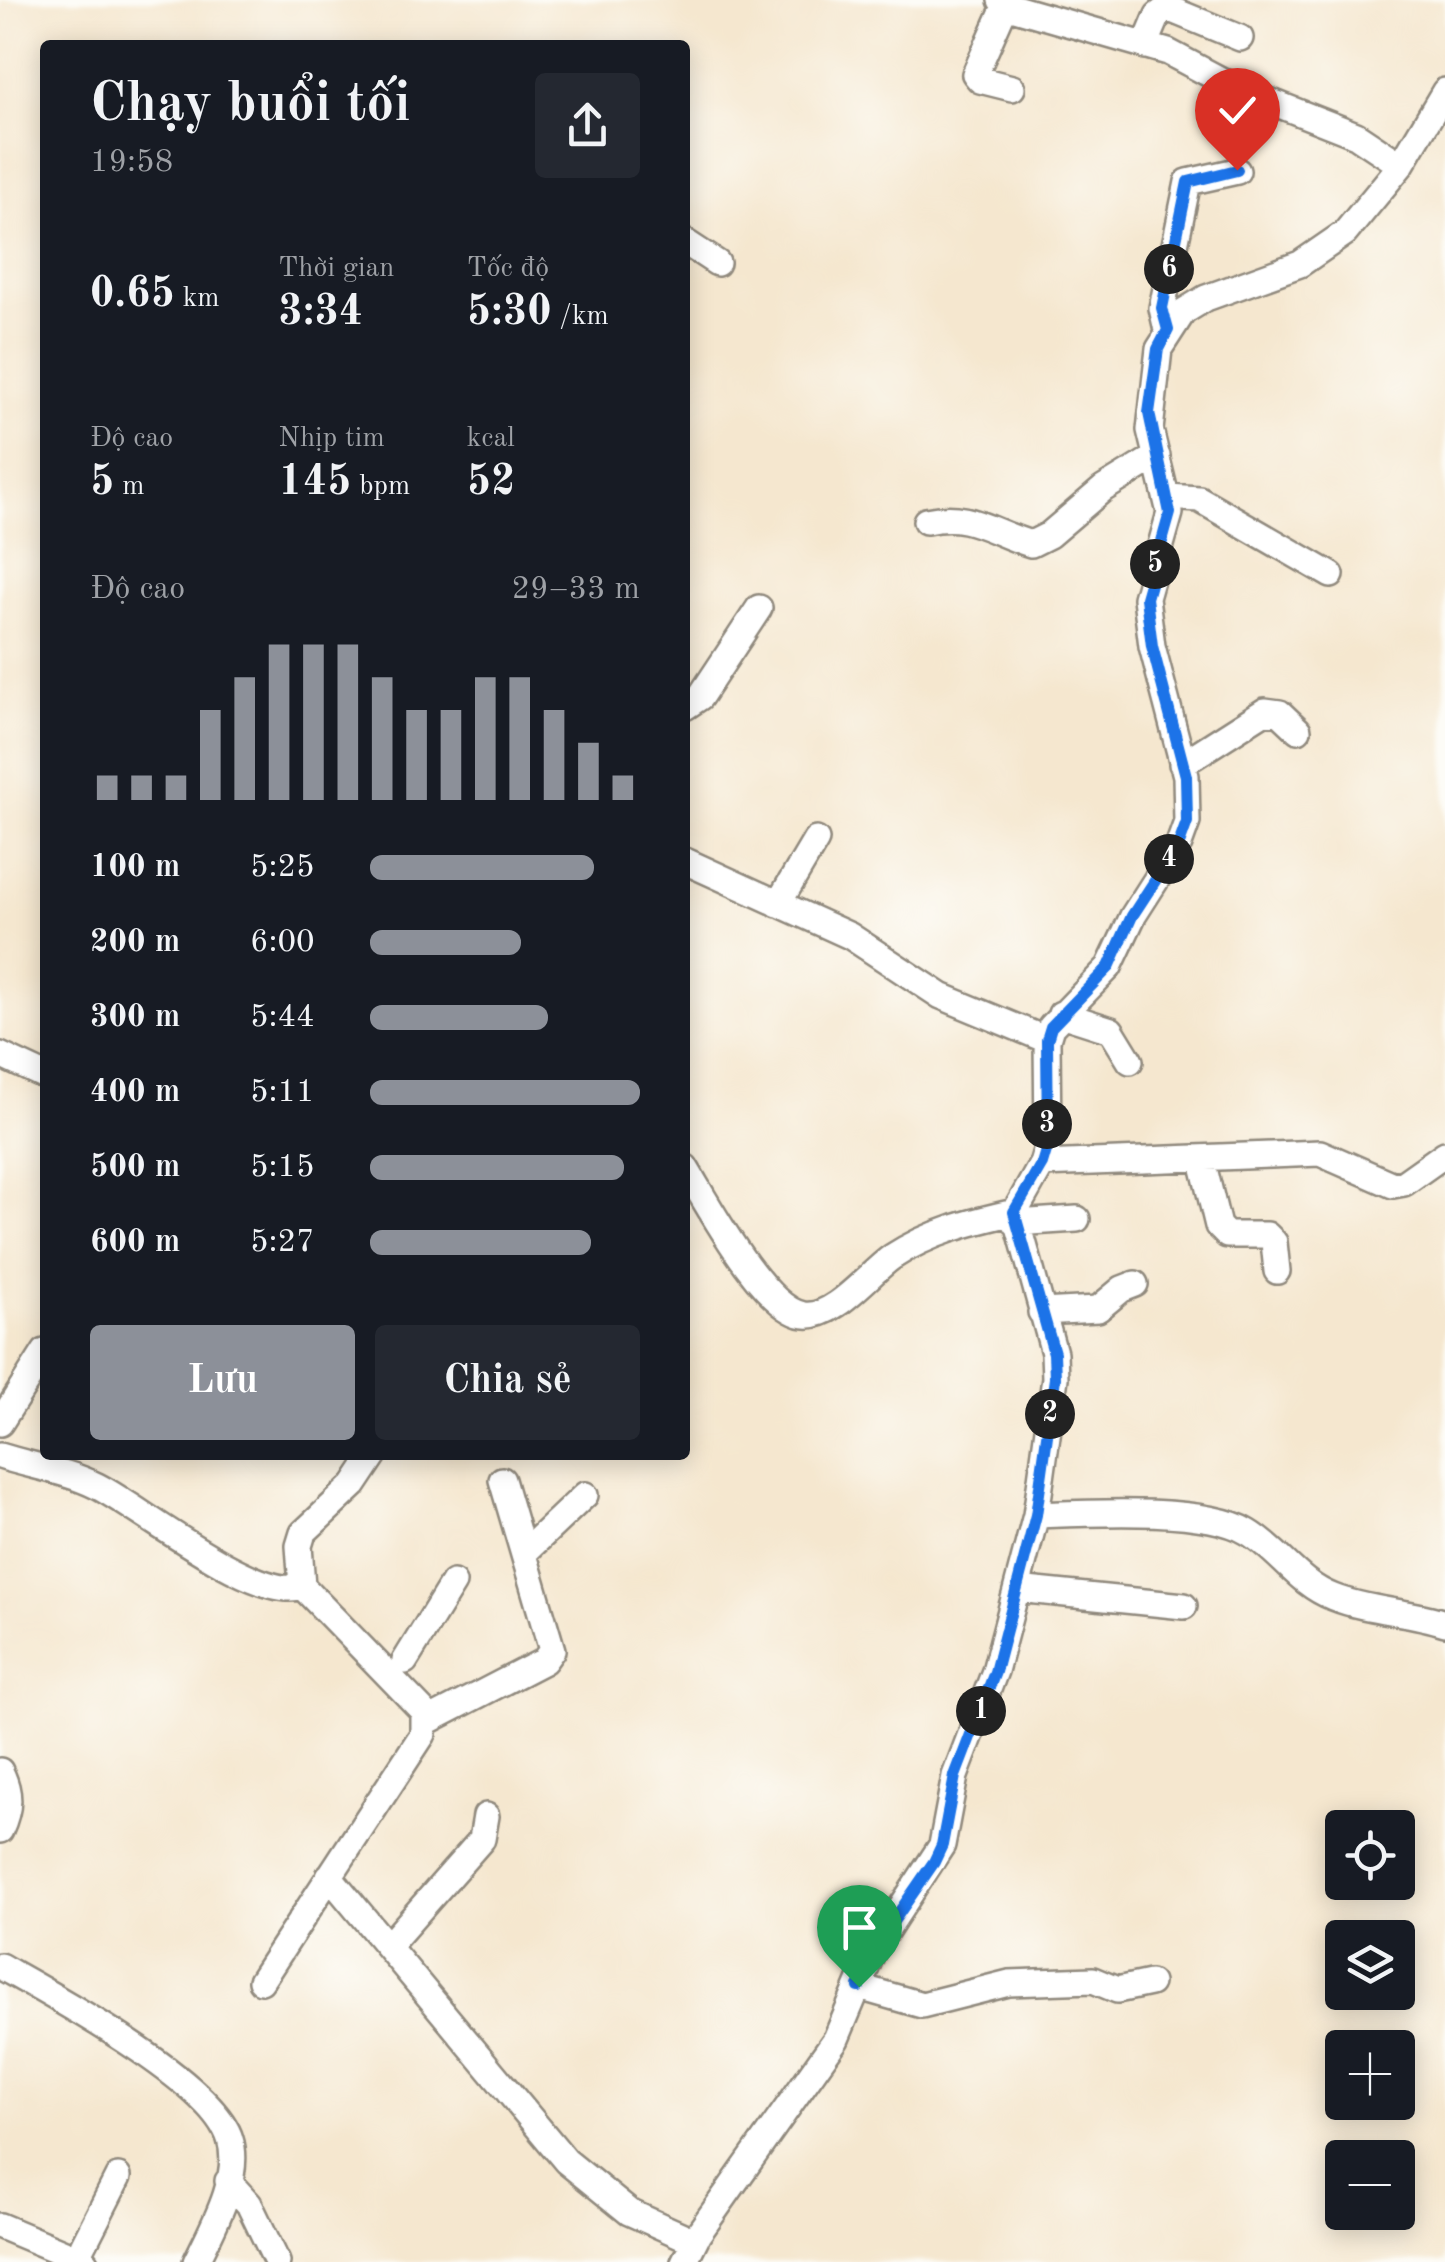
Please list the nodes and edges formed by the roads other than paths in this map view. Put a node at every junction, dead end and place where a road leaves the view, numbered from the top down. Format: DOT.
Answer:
graph roads {
  1 [pos="1003,2"];
  2 [pos="1240,38"];
  3 [pos="1145,46"];
  4 [pos="1012,88"];
  5 [pos="1445,91"];
  6 [pos="1401,165"];
  7 [pos="1237,170"];
  8 [pos="690,245"];
  9 [pos="717,262"];
  10 [pos="1168,330"];
  11 [pos="1157,456"];
  12 [pos="1168,497"];
  13 [pos="926,521"];
  14 [pos="1331,575"];
  15 [pos="759,608"];
  16 [pos="690,704"];
  17 [pos="1298,730"];
  18 [pos="1182,764"];
  19 [pos="816,840"];
  20 [pos="690,863"];
  21 [pos="778,904"];
  22 [pos="1061,1014"];
  23 [pos="1047,1040"];
  24 [pos="0,1055"];
  25 [pos="1130,1061"];
  26 [pos="40,1074"];
  27 [pos="1445,1154"];
  28 [pos="1202,1160"];
  29 [pos="1042,1164"];
  30 [pos="690,1175"];
  31 [pos="1015,1217"];
  32 [pos="1077,1220"];
  33 [pos="1277,1271"];
  34 [pos="1136,1284"];
  35 [pos="1041,1312"];
  36 [pos="40,1360"];
  37 [pos="0,1423"];
  38 [pos="0,1456"];
  39 [pos="371,1460"];
  40 [pos="502,1480"];
  41 [pos="585,1495"];
  42 [pos="1036,1515"];
  43 [pos="525,1552"];
  44 [pos="453,1583"];
  45 [pos="302,1586"];
  46 [pos="1017,1589"];
  47 [pos="1184,1606"];
  48 [pos="1445,1623"];
  49 [pos="399,1671"];
  50 [pos="426,1722"];
  51 [pos="0,1772"];
  52 [pos="486,1816"];
  53 [pos="0,1830"];
  54 [pos="329,1876"];
  55 [pos="388,1946"];
  56 [pos="0,1966"];
  57 [pos="262,1981"];
  58 [pos="1150,1984"];
  59 [pos="859,1987"];
  60 [pos="118,2176"];
  61 [pos="228,2181"];
  62 [pos="0,2226"];
  63 [pos="689,2251"];
  64 [pos="81,2255"];
  65 [pos="196,2262"];
  66 [pos="277,2262"];
  1 -- 3 [label="street"];
  1 -- 4 [label="street"];
  2 -- 3 [label="street"];
  3 -- 6 [label="street"];
  5 -- 6 [label="street"];
  6 -- 10 [label="street"];
  7 -- 10 [label="street"];
  8 -- 9 [label="street"];
  10 -- 11 [label="street"];
  11 -- 12 [label="street"];
  11 -- 13 [label="street"];
  12 -- 14 [label="street"];
  12 -- 18 [label="street"];
  15 -- 16 [label="street"];
  17 -- 18 [label="street"];
  18 -- 22 [label="street"];
  19 -- 21 [label="street"];
  20 -- 21 [label="street"];
  21 -- 23 [label="street"];
  22 -- 23 [label="street"];
  22 -- 25 [label="street"];
  23 -- 29 [label="street"];
  24 -- 26 [label="street"];
  27 -- 28 [label="street"];
  28 -- 29 [label="street"];
  28 -- 33 [label="street"];
  29 -- 31 [label="street"];
  30 -- 31 [label="street"];
  31 -- 32 [label="street"];
  31 -- 35 [label="street"];
  34 -- 35 [label="street"];
  35 -- 42 [label="street"];
  36 -- 37 [label="street"];
  38 -- 45 [label="street"];
  39 -- 45 [label="street"];
  40 -- 43 [label="street"];
  41 -- 43 [label="street"];
  42 -- 46 [label="street"];
  42 -- 48 [label="street"];
  43 -- 50 [label="street"];
  44 -- 49 [label="street"];
  45 -- 49 [label="street"];
  46 -- 47 [label="street"];
  46 -- 59 [label="street"];
  49 -- 50 [label="street"];
  50 -- 54 [label="street"];
  51 -- 53 [label="street"];
  52 -- 55 [label="street"];
  54 -- 55 [label="street"];
  54 -- 57 [label="street"];
  55 -- 63 [label="street"];
  56 -- 61 [label="street"];
  58 -- 59 [label="street"];
  59 -- 63 [label="street"];
  60 -- 64 [label="street"];
  61 -- 65 [label="street"];
  61 -- 66 [label="street"];
  62 -- 64 [label="street"];
}
